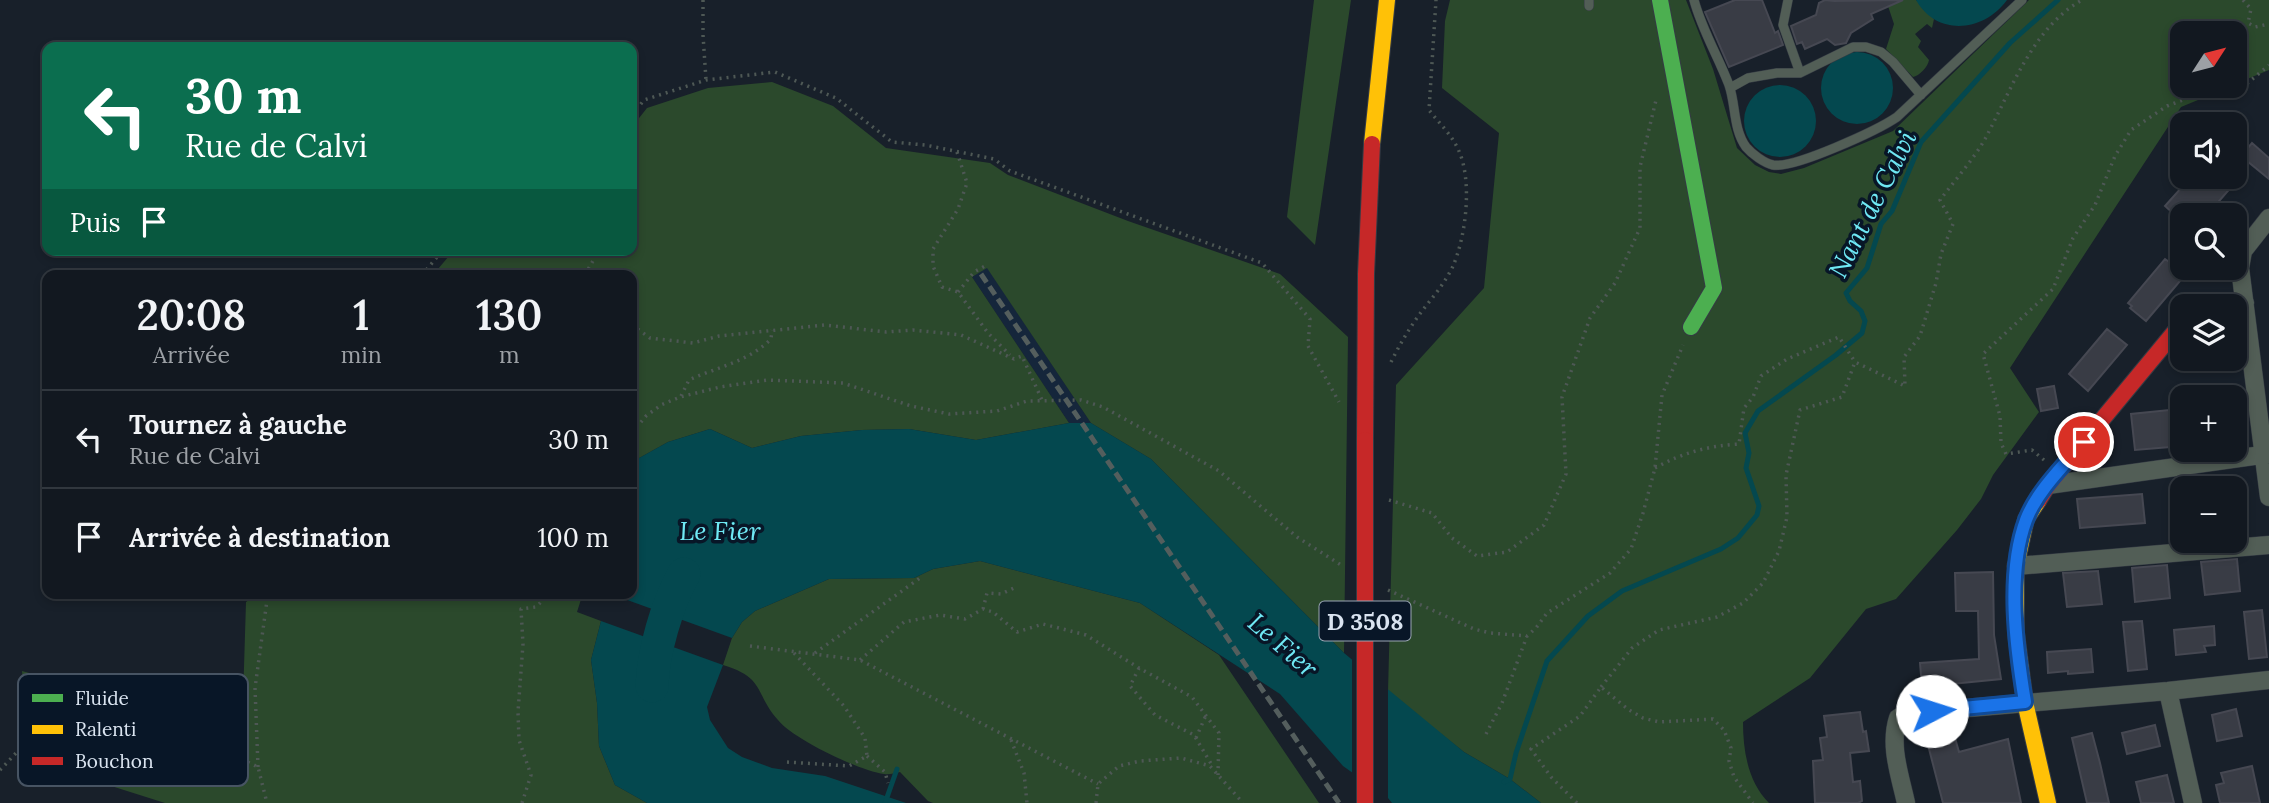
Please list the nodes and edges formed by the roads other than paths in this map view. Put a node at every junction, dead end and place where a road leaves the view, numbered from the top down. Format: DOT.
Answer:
graph roads {
  1 [pos="1387,0"];
  2 [pos="1660,0"];
  3 [pos="1694,0"];
  4 [pos="1788,0"];
  5 [pos="2022,0"];
  6 [pos="1800,73"];
  7 [pos="1730,88"];
  8 [pos="1921,94"];
  9 [pos="2269,218"];
  10 [pos="2244,294"];
  11 [pos="2247,317"];
  12 [pos="1691,327"];
  13 [pos="2170,337"];
  14 [pos="2267,454"];
  15 [pos="2053,478"];
  16 [pos="2269,497"];
  17 [pos="2269,545"];
  18 [pos="2016,566"];
  19 [pos="2269,680"];
  20 [pos="2168,691"];
  21 [pos="2025,702"];
  22 [pos="1365,803"];
  23 [pos="1906,803"];
  24 [pos="2048,803"];
  25 [pos="2193,803"];
  1 -- 22 [label="main road, D 3508, bridge"];
  2 -- 12 [label="main road"];
  3 -- 7 [label="lane"];
  4 -- 6 [label="lane"];
  5 -- 8 [label="lane"];
  6 -- 7 [label="lane"];
  6 -- 8 [label="lane"];
  7 -- 8 [label="lane"];
  9 -- 10 [label="street"];
  11 -- 14 [label="street"];
  13 -- 15 [label="main road"];
  14 -- 15 [label="street"];
  14 -- 16 [label="street"];
  15 -- 18 [label="main road"];
  17 -- 18 [label="street"];
  18 -- 21 [label="main road"];
  19 -- 20 [label="street"];
  20 -- 21 [label="street"];
  20 -- 25 [label="street"];
  21 -- 23 [label="street"];
  21 -- 24 [label="main road"];
}
